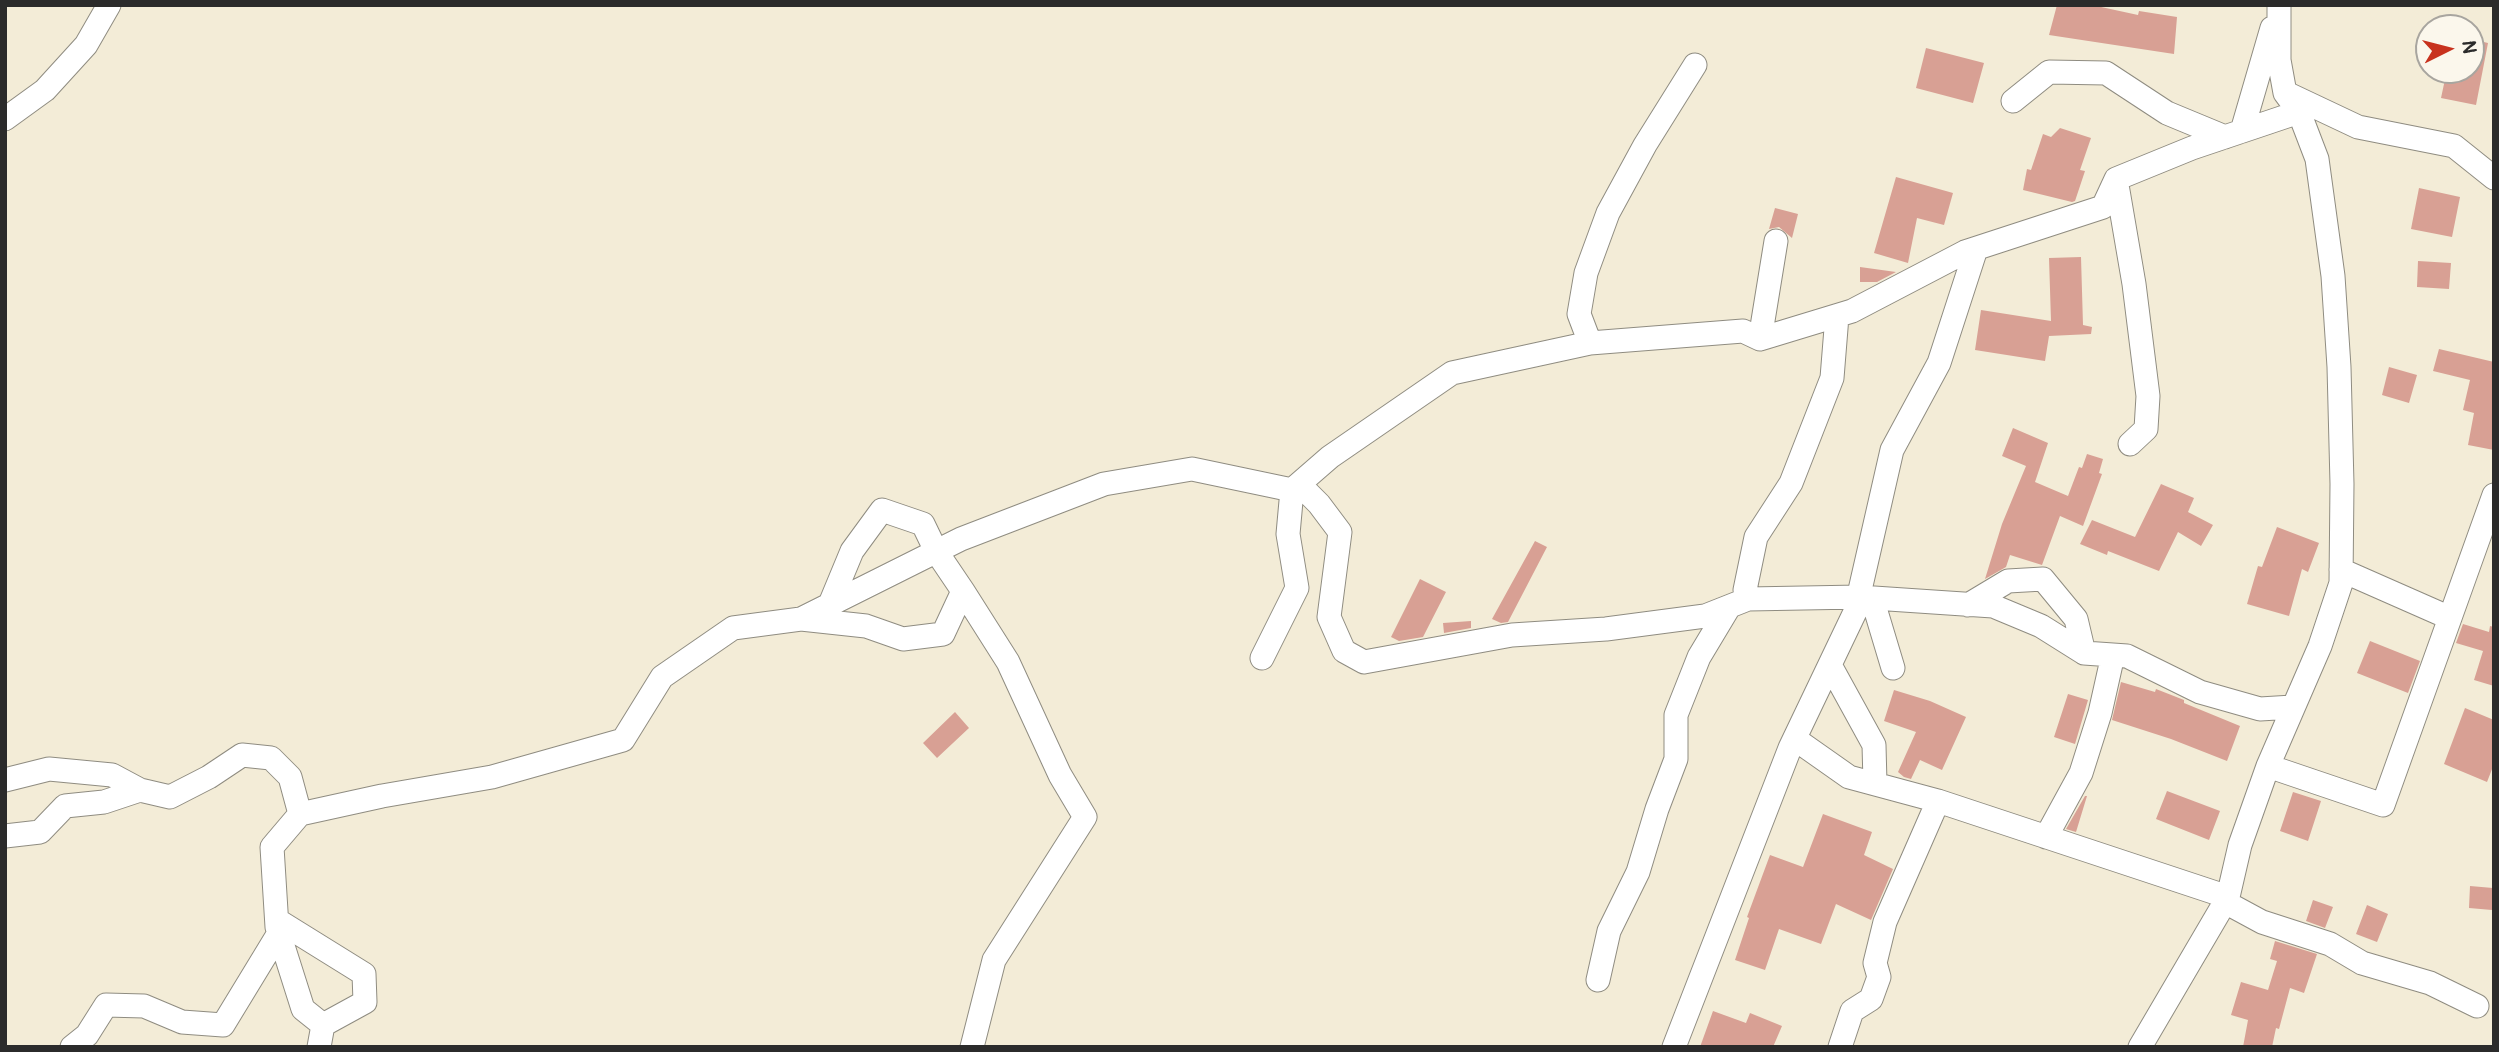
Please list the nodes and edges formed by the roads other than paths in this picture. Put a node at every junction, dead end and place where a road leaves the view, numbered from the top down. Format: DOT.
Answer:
graph roads {
  1 [pos="109,5"];
  2 [pos="2279,5"];
  3 [pos="1695,65"];
  4 [pos="2285,93"];
  5 [pos="2013,101"];
  6 [pos="2299,112"];
  7 [pos="5,119"];
  8 [pos="2233,134"];
  9 [pos="2494,178"];
  10 [pos="2116,179"];
  11 [pos="1776,241"];
  12 [pos="1976,248"];
  13 [pos="1837,316"];
  14 [pos="1760,339"];
  15 [pos="1590,343"];
  16 [pos="2130,444"];
  17 [pos="1296,487"];
  18 [pos="2494,495"];
  19 [pos="936,551"];
  20 [pos="2341,570"];
  21 [pos="963,591"];
  22 [pos="1866,598"];
  23 [pos="1739,603"];
  24 [pos="830,604"];
  25 [pos="1968,605"];
  26 [pos="2451,618"];
  27 [pos="801,619"];
  28 [pos="2084,653"];
  29 [pos="2113,655"];
  30 [pos="1262,658"];
  31 [pos="1830,665"];
  32 [pos="1893,667"];
  33 [pos="2293,707"];
  34 [pos="1795,739"];
  35 [pos="2269,766"];
  36 [pos="5,780"];
  37 [pos="1875,783"];
  38 [pos="140,790"];
  39 [pos="1938,801"];
  40 [pos="300,814"];
  41 [pos="5,836"];
  42 [pos="2046,837"];
  43 [pos="2227,899"];
  44 [pos="278,926"];
  45 [pos="1598,980"];
  46 [pos="2477,1006"];
  47 [pos="321,1036"];
  48 [pos="72,1047"];
  49 [pos="972,1047"];
  50 [pos="1674,1047"];
  51 [pos="1840,1047"];
  52 [pos="2140,1047"];
  1 -- 7 [label="street"];
  2 -- 4 [label="street"];
  2 -- 8 [label="street"];
  3 -- 15 [label="street"];
  4 -- 6 [label="street"];
  4 -- 9 [label="street"];
  5 -- 8 [label="street"];
  6 -- 8 [label="street"];
  6 -- 20 [label="street"];
  8 -- 10 [label="street"];
  10 -- 12 [label="street"];
  10 -- 16 [label="street"];
  11 -- 14 [label="street"];
  12 -- 13 [label="street"];
  12 -- 22 [label="street"];
  13 -- 14 [label="street"];
  13 -- 23 [label="street"];
  14 -- 15 [label="street"];
  15 -- 17 [label="street"];
  17 -- 19 [label="street"];
  17 -- 23 [label="street"];
  17 -- 30 [label="street"];
  18 -- 26 [label="street"];
  19 -- 21 [label="street"];
  19 -- 24 [label="street"];
  19 -- 24 [label="street"];
  20 -- 26 [label="street"];
  20 -- 33 [label="street"];
  21 -- 27 [label="street"];
  21 -- 49 [label="street"];
  22 -- 23 [label="street"];
  22 -- 25 [label="street"];
  22 -- 31 [label="street"];
  22 -- 32 [label="street"];
  23 -- 45 [label="street"];
  24 -- 27 [label="street"];
  25 -- 28 [label="street"];
  25 -- 28 [label="street"];
  26 -- 35 [label="street"];
  27 -- 40 [label="street"];
  28 -- 29 [label="street"];
  29 -- 33 [label="street"];
  29 -- 42 [label="street"];
  31 -- 34 [label="street"];
  31 -- 37 [label="street"];
  33 -- 35 [label="street"];
  34 -- 37 [label="street"];
  34 -- 50 [label="street"];
  35 -- 43 [label="street"];
  36 -- 38 [label="street"];
  37 -- 39 [label="street"];
  38 -- 40 [label="street"];
  38 -- 41 [label="street"];
  39 -- 42 [label="street"];
  39 -- 51 [label="street"];
  40 -- 44 [label="street"];
  42 -- 43 [label="street"];
  43 -- 46 [label="street"];
  43 -- 52 [label="street"];
  44 -- 47 [label="street"];
  44 -- 47 [label="street"];
  44 -- 48 [label="street"];
}
